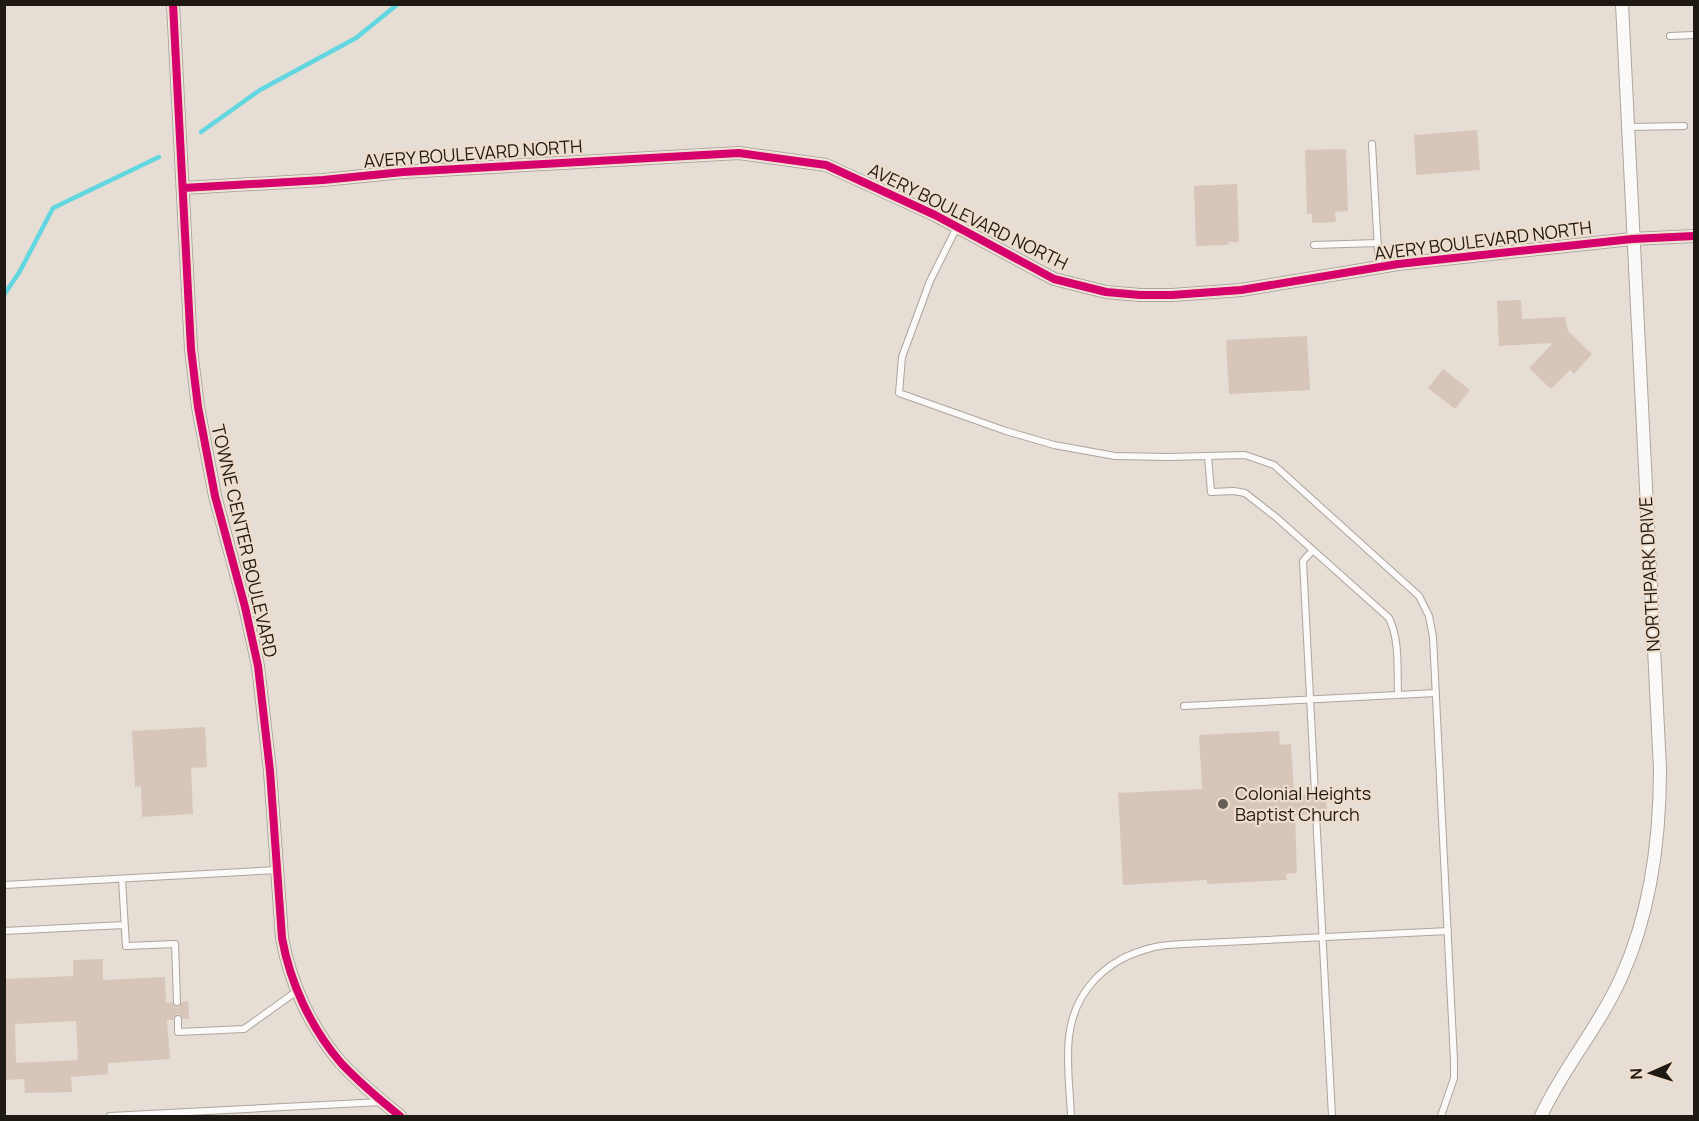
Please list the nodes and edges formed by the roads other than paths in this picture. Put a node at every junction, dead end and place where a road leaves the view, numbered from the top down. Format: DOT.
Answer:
graph roads {
  1 [pos="173,4"];
  2 [pos="1622,4"];
  3 [pos="1695,35"];
  4 [pos="1670,36"];
  5 [pos="1684,126"];
  6 [pos="1627,127"];
  7 [pos="1372,144"];
  8 [pos="183,188"];
  9 [pos="958,227"];
  10 [pos="1695,236"];
  11 [pos="1632,239"];
  12 [pos="1378,243"];
  13 [pos="1314,246"];
  14 [pos="1379,267"];
  15 [pos="1209,456"];
  16 [pos="1312,551"];
  17 [pos="1436,693"];
  18 [pos="1398,694"];
  19 [pos="1310,699"];
  20 [pos="1184,706"];
  21 [pos="1315,794"];
  22 [pos="1316,814"];
  23 [pos="278,870"];
  24 [pos="122,879"];
  25 [pos="4,885"];
  26 [pos="124,926"];
  27 [pos="4,931"];
  28 [pos="1448,931"];
  29 [pos="1323,938"];
  30 [pos="297,991"];
  31 [pos="177,1002"];
  32 [pos="178,1019"];
  33 [pos="383,1102"];
  34 [pos="110,1116"];
  35 [pos="400,1116"];
  36 [pos="1071,1116"];
  37 [pos="1332,1116"];
  38 [pos="1441,1116"];
  39 [pos="1541,1116"];
  1 -- 8 [label="street, TOWNE CENTER BOULEVARD"];
  2 -- 6 [label="street, NORTHPARK DRIVE"];
  3 -- 4 [label="lane"];
  5 -- 6 [label="lane"];
  6 -- 11 [label="street, NORTHPARK DRIVE"];
  7 -- 12 [label="lane"];
  8 -- 9 [label="street, AVERY BOULEVARD NORTH"];
  8 -- 23 [label="street, TOWNE CENTER BOULEVARD"];
  9 -- 14 [label="street, AVERY BOULEVARD NORTH"];
  9 -- 15 [label="lane"];
  10 -- 11 [label="street, AVERY BOULEVARD NORTH"];
  11 -- 14 [label="street, AVERY BOULEVARD NORTH"];
  11 -- 39 [label="street, NORTHPARK DRIVE"];
  12 -- 13 [label="lane"];
  12 -- 14 [label="lane"];
  15 -- 16 [label="lane"];
  15 -- 17 [label="lane"];
  16 -- 18 [label="lane"];
  16 -- 19 [label="lane"];
  17 -- 18 [label="lane"];
  17 -- 28 [label="lane"];
  18 -- 19 [label="lane"];
  19 -- 20 [label="lane"];
  19 -- 21 [label="lane"];
  22 -- 29 [label="lane"];
  23 -- 24 [label="lane"];
  23 -- 30 [label="street, TOWNE CENTER BOULEVARD"];
  24 -- 25 [label="lane"];
  24 -- 26 [label="lane"];
  26 -- 27 [label="lane"];
  26 -- 31 [label="lane"];
  28 -- 29 [label="lane"];
  28 -- 38 [label="lane"];
  29 -- 36 [label="lane"];
  29 -- 37 [label="lane"];
  30 -- 32 [label="lane"];
  30 -- 33 [label="street, TOWNE CENTER BOULEVARD"];
  33 -- 34 [label="lane"];
  33 -- 35 [label="street, TOWNE CENTER BOULEVARD"];
}
